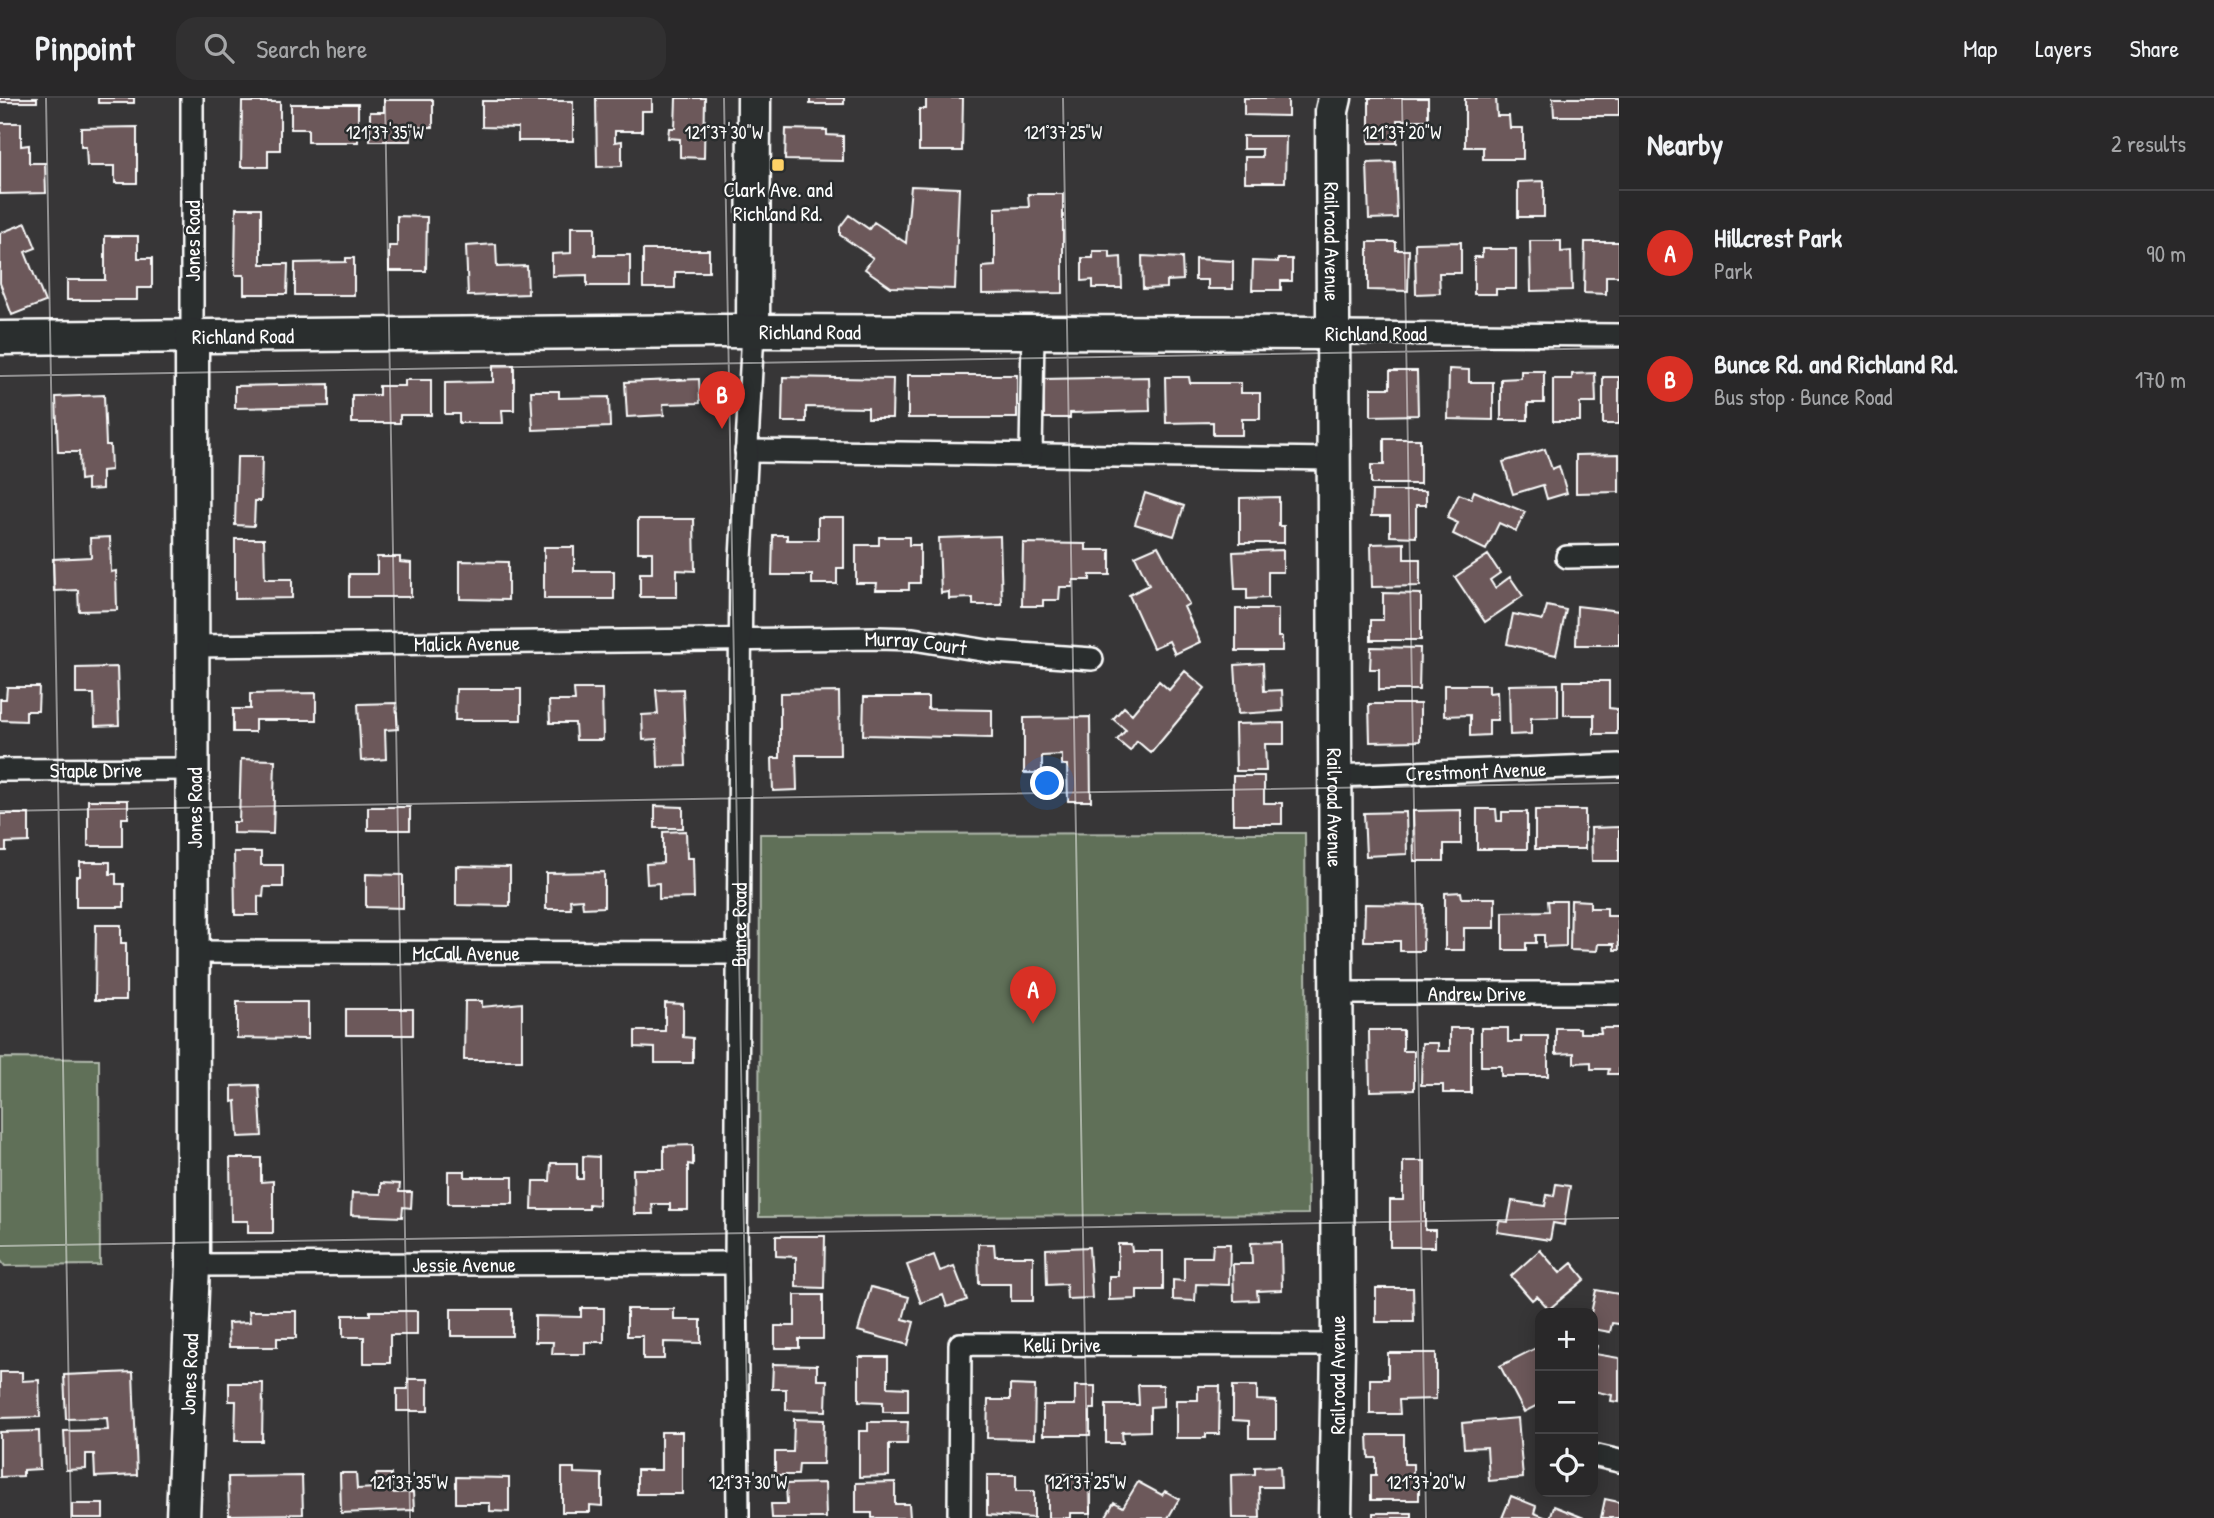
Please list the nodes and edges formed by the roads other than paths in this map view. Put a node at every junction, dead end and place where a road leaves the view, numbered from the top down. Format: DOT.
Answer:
graph roads {
  1 [pos="192,98"];
  2 [pos="754,98"];
  3 [pos="1335,98"];
  4 [pos="753,331"];
  5 [pos="1033,332"];
  6 [pos="1333,333"];
  7 [pos="192,335"];
  8 [pos="1619,335"];
  9 [pos="0,338"];
  10 [pos="746,451"];
  11 [pos="1031,455"];
  12 [pos="1333,458"];
  13 [pos="1567,556"];
  14 [pos="1619,556"];
  15 [pos="740,640"];
  16 [pos="192,646"];
  17 [pos="1092,659"];
  18 [pos="1619,765"];
  19 [pos="194,769"];
  20 [pos="0,770"];
  21 [pos="1334,776"];
  22 [pos="193,952"];
  23 [pos="738,953"];
  24 [pos="1335,993"];
  25 [pos="1619,993"];
  26 [pos="736,1263"];
  27 [pos="192,1265"];
  28 [pos="1338,1345"];
  29 [pos="1598,1456"];
  30 [pos="1619,1461"];
  31 [pos="183,1518"];
  32 [pos="738,1518"];
  33 [pos="959,1518"];
  34 [pos="1335,1518"];
  1 -- 7 [label="street, Jones Road"];
  2 -- 4 [label="street"];
  3 -- 6 [label="street, Railroad Avenue"];
  4 -- 5 [label="street, Richland Road"];
  4 -- 7 [label="street, Richland Road"];
  4 -- 10 [label="street, Bunce Road"];
  5 -- 6 [label="street, Richland Road"];
  5 -- 11 [label="street"];
  6 -- 8 [label="street, Richland Road"];
  6 -- 12 [label="street, Railroad Avenue"];
  7 -- 9 [label="street, Richland Road"];
  7 -- 16 [label="street, Jones Road"];
  10 -- 11 [label="street"];
  10 -- 15 [label="street, Bunce Road"];
  11 -- 12 [label="street"];
  12 -- 21 [label="street, Railroad Avenue"];
  13 -- 14 [label="street"];
  15 -- 16 [label="street, Malick Avenue"];
  15 -- 17 [label="street, Murray Court"];
  15 -- 23 [label="street, Bunce Road"];
  16 -- 19 [label="street, Jones Road"];
  18 -- 21 [label="street, Crestmont Avenue"];
  19 -- 20 [label="street, Staple Drive"];
  19 -- 22 [label="street, Jones Road"];
  21 -- 24 [label="street, Railroad Avenue"];
  22 -- 23 [label="street, McCall Avenue"];
  22 -- 27 [label="street, Jones Road"];
  23 -- 26 [label="street, Bunce Road"];
  24 -- 25 [label="street, Andrew Drive"];
  24 -- 28 [label="street, Railroad Avenue"];
  26 -- 27 [label="street, Jessie Avenue"];
  26 -- 32 [label="street, Bunce Road"];
  27 -- 31 [label="street, Jones Road"];
  28 -- 33 [label="street, Kelli Drive"];
  28 -- 34 [label="street, Railroad Avenue"];
  29 -- 30 [label="street"];
}
